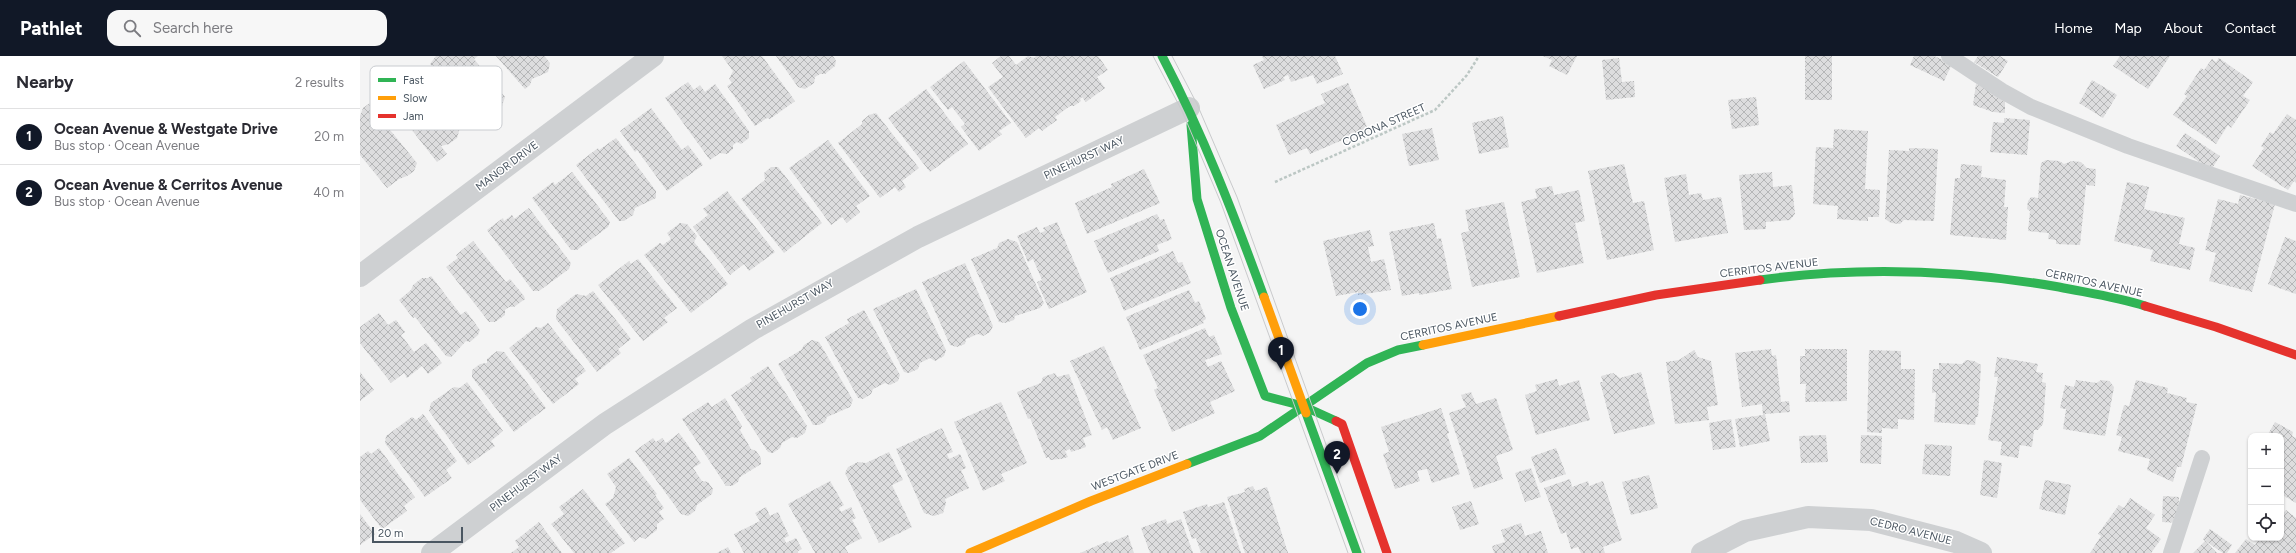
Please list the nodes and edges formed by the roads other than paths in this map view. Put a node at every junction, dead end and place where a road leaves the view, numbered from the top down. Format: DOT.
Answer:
graph roads {
  1 [pos="653,56"];
  2 [pos="1162,56"];
  3 [pos="1949,56"];
  4 [pos="1189,108"];
  5 [pos="2296,204"];
  6 [pos="360,276"];
  7 [pos="2296,355"];
  8 [pos="1303,406"];
  9 [pos="2202,458"];
  10 [pos="432,553"];
  11 [pos="970,553"];
  12 [pos="1357,553"];
  13 [pos="1387,553"];
  14 [pos="1702,553"];
  15 [pos="1981,553"];
  16 [pos="2171,553"];
  1 -- 6 [label="street, MANOR DRIVE"];
  2 -- 4 [label="street, OCEAN AVENUE"];
  3 -- 5 [label="lane"];
  4 -- 8 [label="street, OCEAN AVENUE"];
  4 -- 8 [label="street, OCEAN AVENUE"];
  4 -- 10 [label="street, PINEHURST WAY"];
  7 -- 8 [label="street, CERRITOS AVENUE"];
  8 -- 11 [label="street, WESTGATE DRIVE"];
  8 -- 12 [label="street, OCEAN AVENUE"];
  8 -- 13 [label="street, OCEAN AVENUE"];
  9 -- 16 [label="lane"];
  14 -- 15 [label="street, CEDRO AVENUE"];
}
